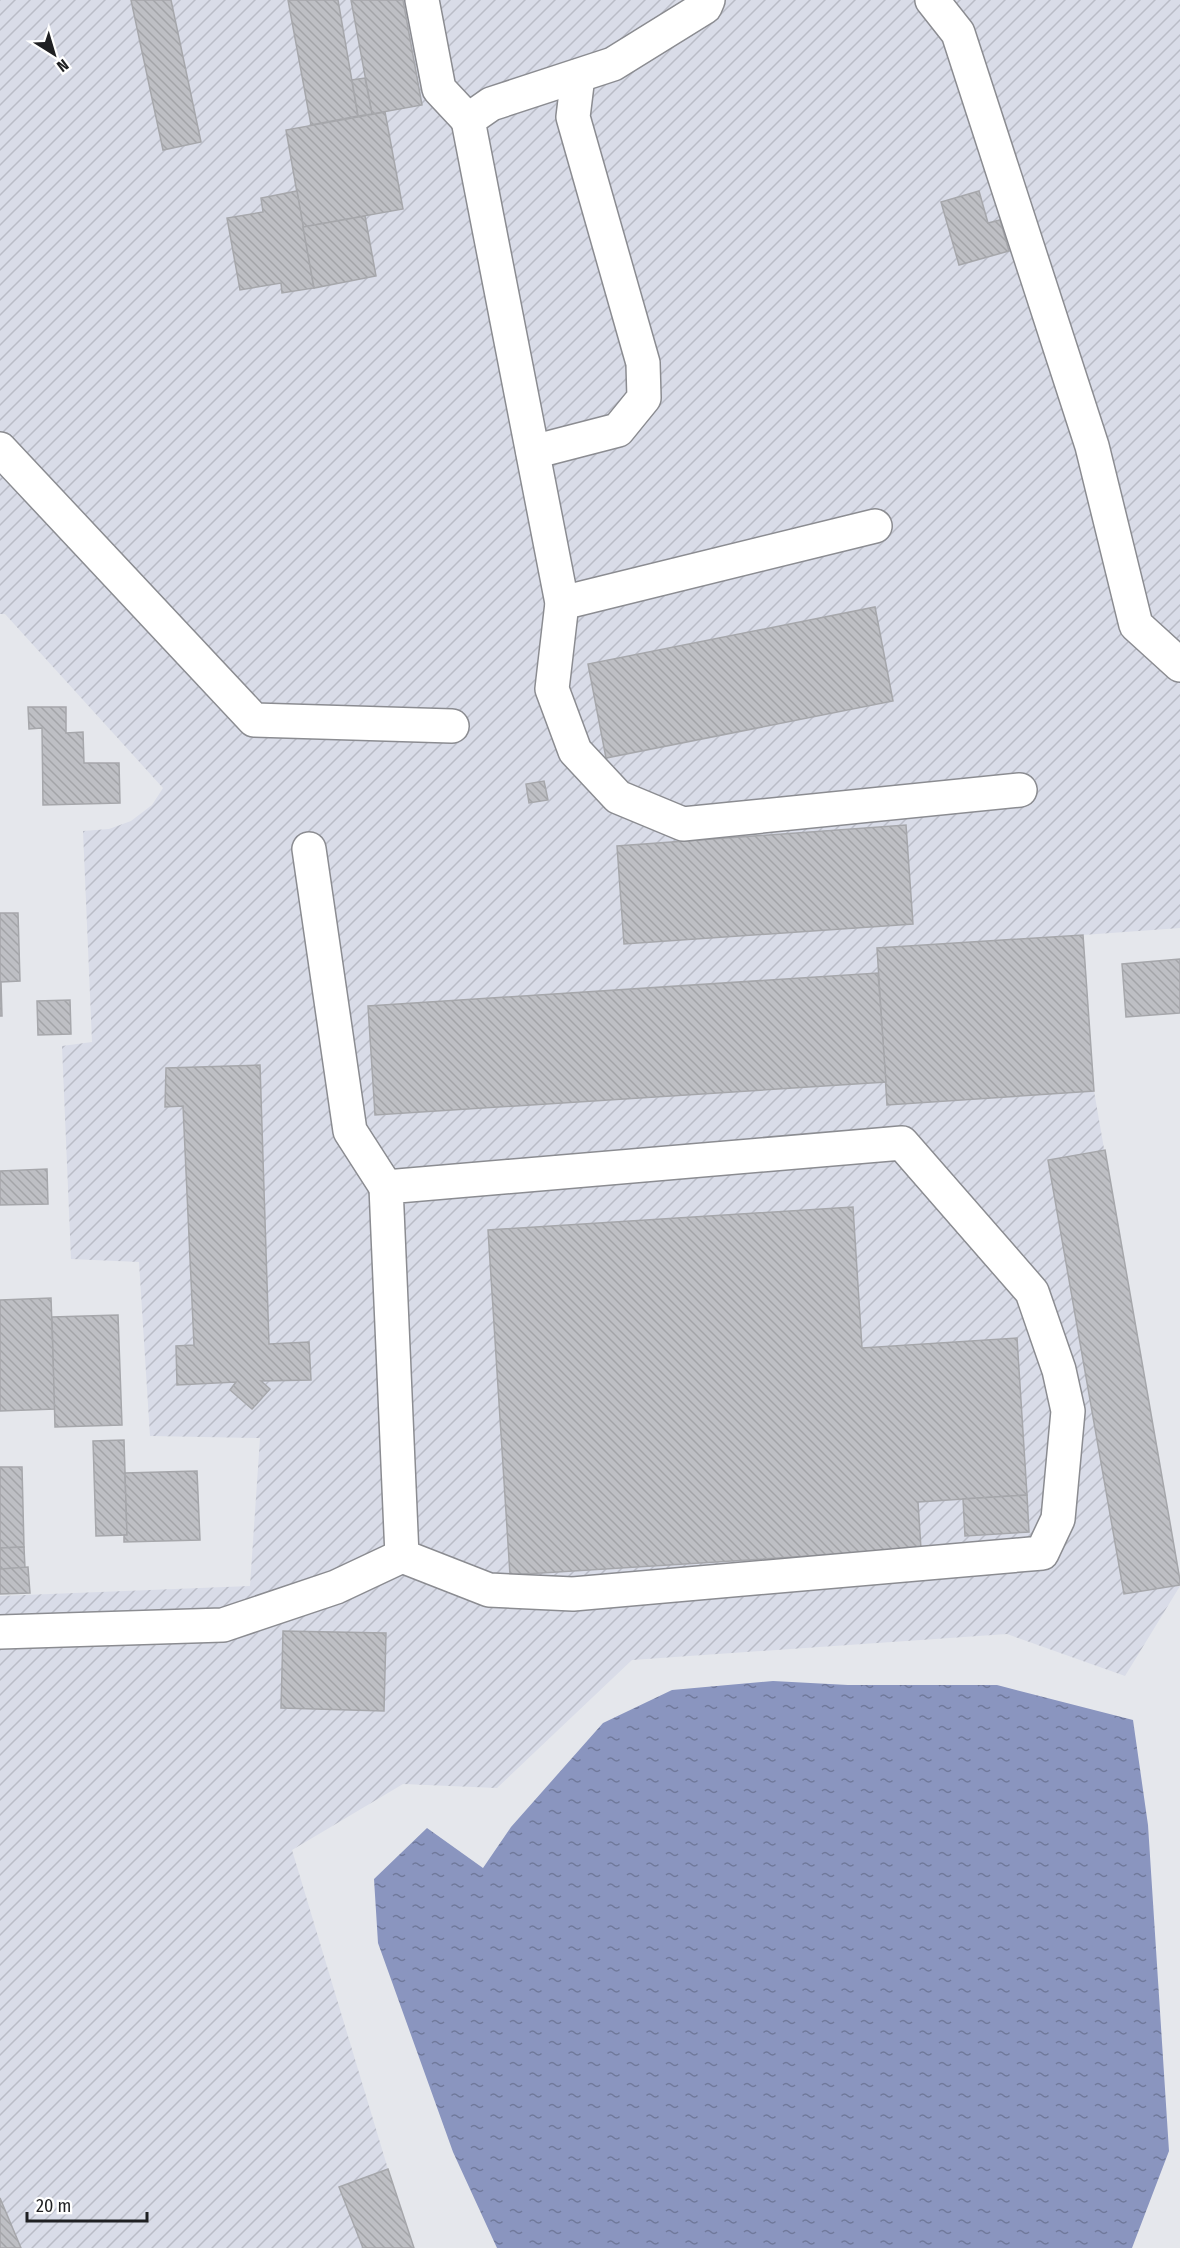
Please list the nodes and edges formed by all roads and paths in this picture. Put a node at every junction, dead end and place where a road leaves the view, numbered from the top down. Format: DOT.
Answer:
graph roads {
  1 [pos="422,0"];
  2 [pos="708,0"];
  3 [pos="932,0"];
  4 [pos="578,76"];
  5 [pos="468,120"];
  6 [pos="0,448"];
  7 [pos="533,452"];
  8 [pos="875,526"];
  9 [pos="562,603"];
  10 [pos="1180,665"];
  11 [pos="452,726"];
  12 [pos="1020,790"];
  13 [pos="309,849"];
  14 [pos="386,1187"];
  15 [pos="402,1556"];
  16 [pos="0,1632"];
  1 -- 5 [label="lane"];
  2 -- 4 [label="lane"];
  3 -- 10 [label="lane"];
  4 -- 5 [label="lane"];
  4 -- 7 [label="lane"];
  5 -- 7 [label="lane"];
  6 -- 11 [label="lane"];
  7 -- 9 [label="lane"];
  8 -- 9 [label="lane"];
  9 -- 12 [label="lane"];
  13 -- 14 [label="lane"];
  14 -- 15 [label="lane"];
  14 -- 15 [label="lane"];
  15 -- 16 [label="lane"];
}
